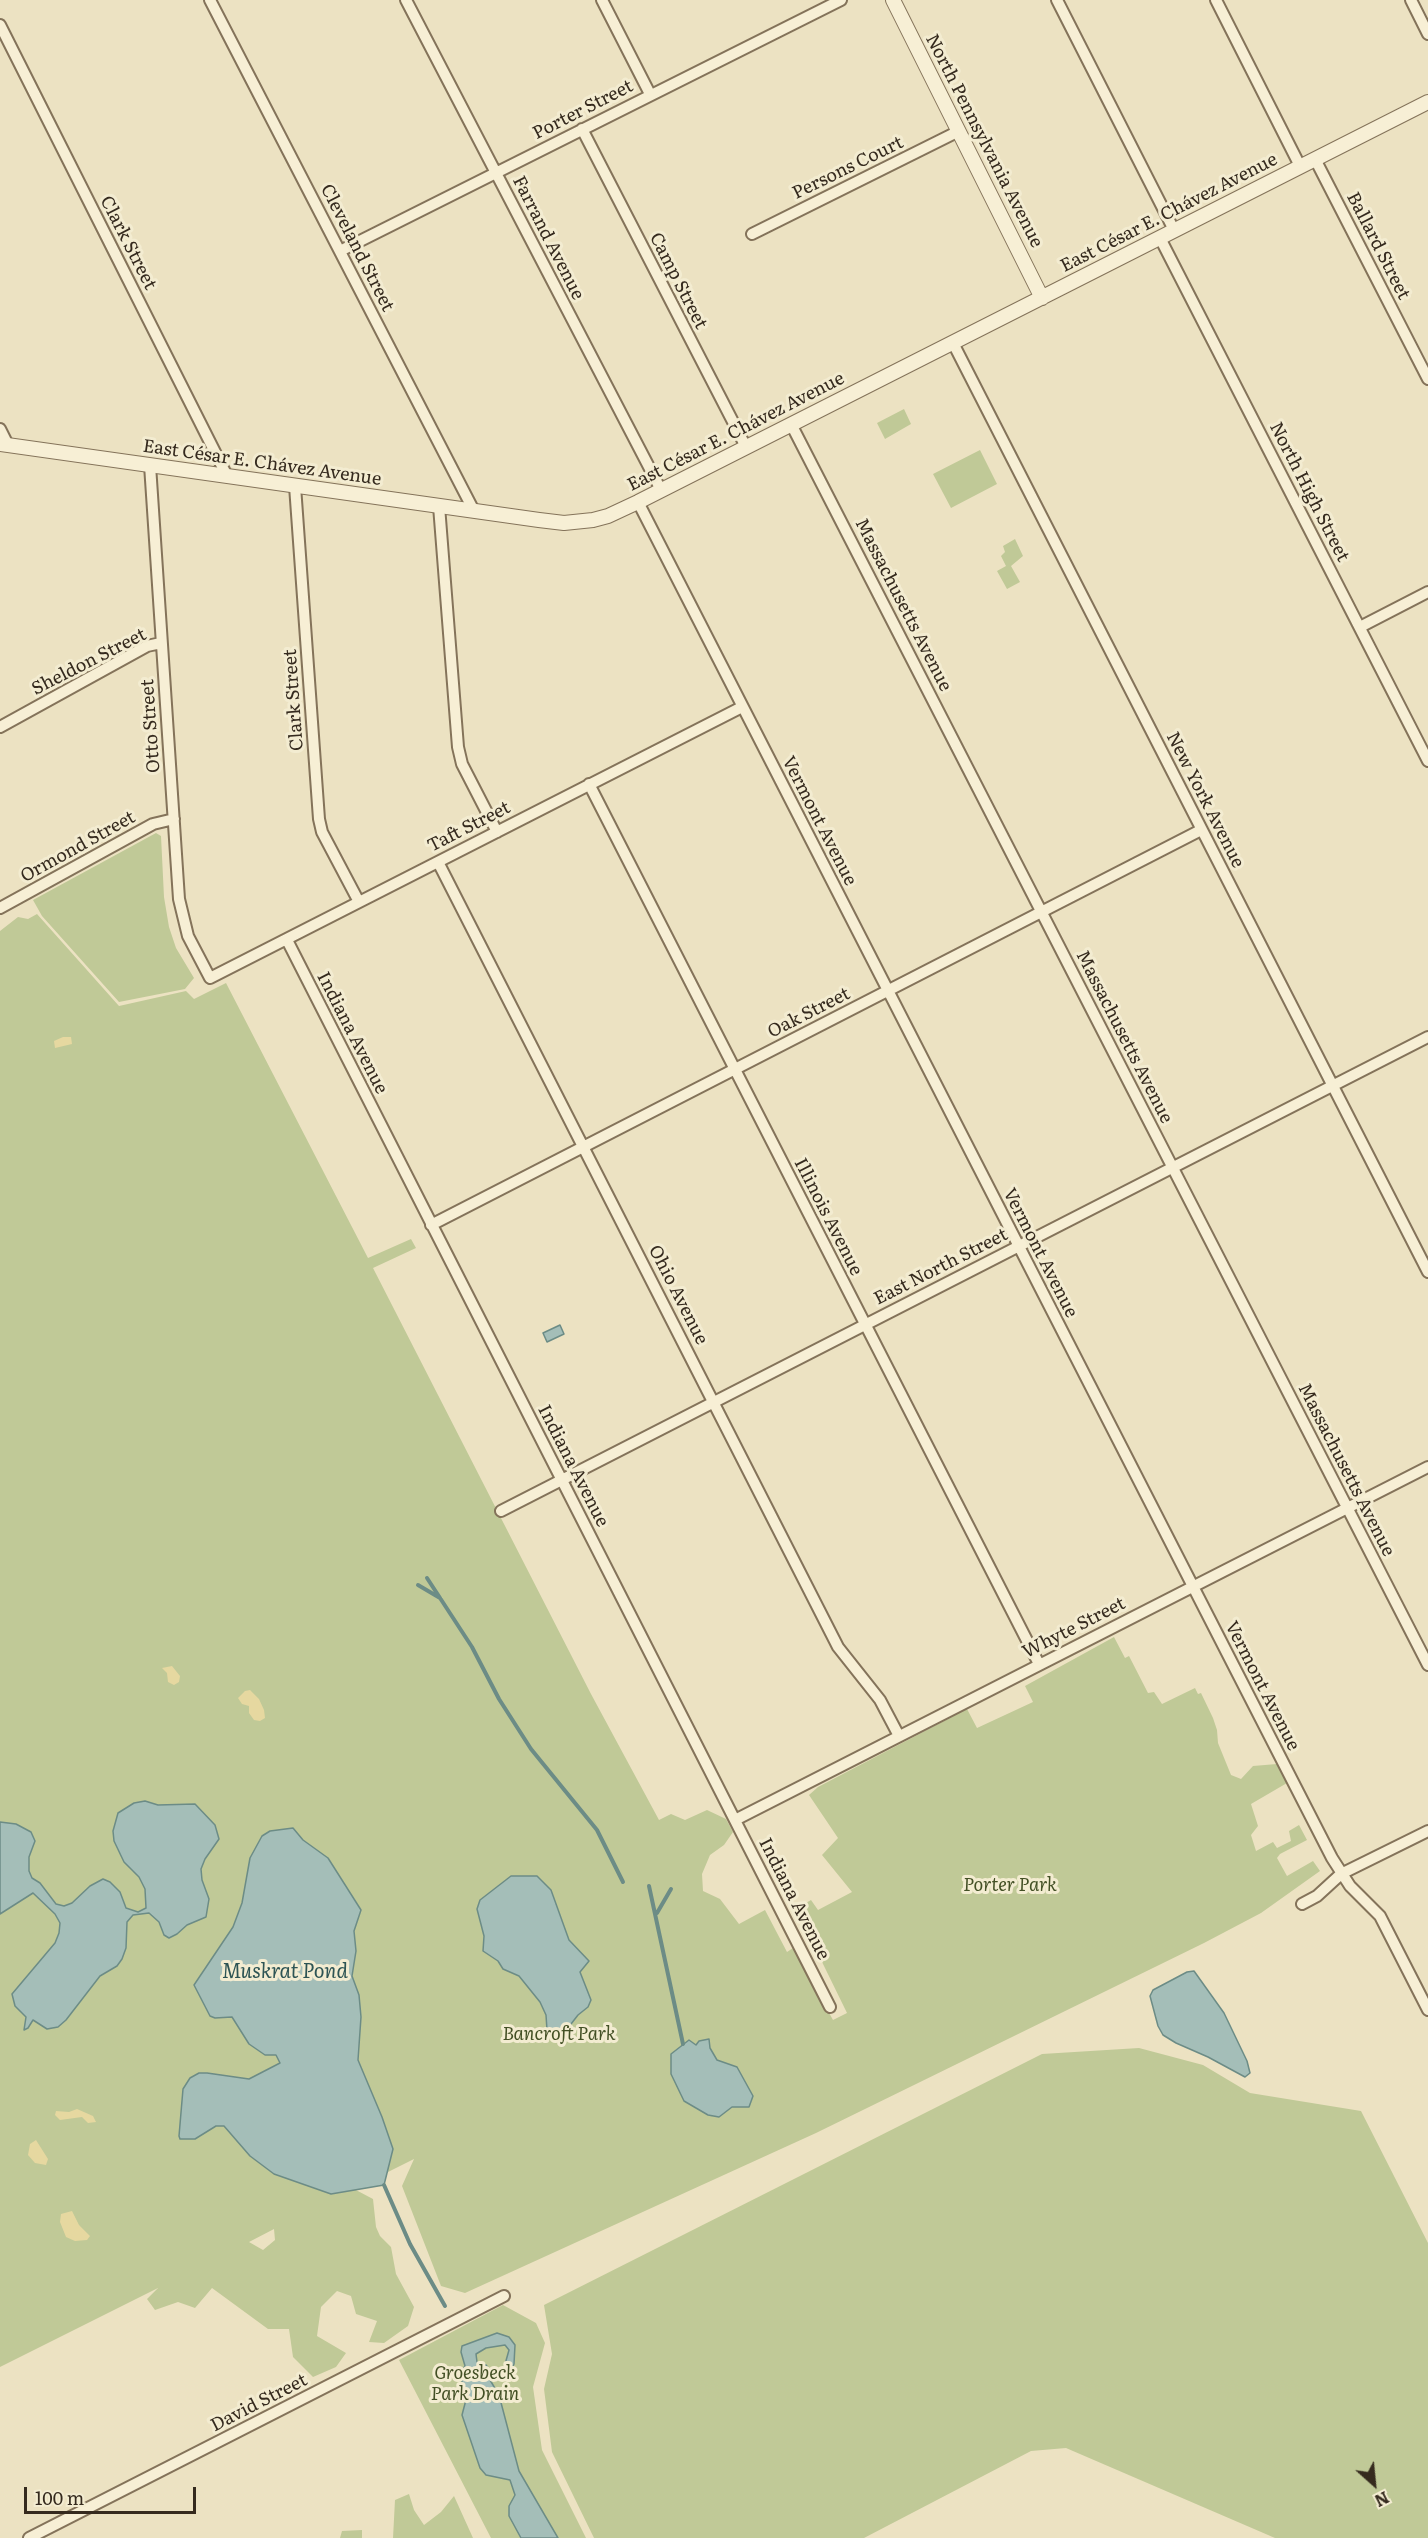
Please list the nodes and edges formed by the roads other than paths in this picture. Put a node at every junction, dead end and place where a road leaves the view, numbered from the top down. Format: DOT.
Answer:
graph roads {
  1 [pos="210,0"];
  2 [pos="406,0"];
  3 [pos="602,0"];
  4 [pos="841,0"];
  5 [pos="893,0"];
  6 [pos="1058,0"];
  7 [pos="1216,0"];
  8 [pos="1411,0"];
  9 [pos="0,25"];
  10 [pos="1428,34"];
  11 [pos="650,94"];
  12 [pos="1428,102"];
  13 [pos="582,129"];
  14 [pos="959,131"];
  15 [pos="1315,159"];
  16 [pos="1300,166"];
  17 [pos="496,172"];
  18 [pos="1174,230"];
  19 [pos="752,234"];
  20 [pos="1160,238"];
  21 [pos="340,251"];
  22 [pos="1042,298"];
  23 [pos="952,344"];
  24 [pos="1428,379"];
  25 [pos="791,424"];
  26 [pos="0,429"];
  27 [pos="4,444"];
  28 [pos="746,447"];
  29 [pos="150,465"];
  30 [pos="227,476"];
  31 [pos="295,486"];
  32 [pos="661,490"];
  33 [pos="638,502"];
  34 [pos="439,506"];
  35 [pos="474,511"];
  36 [pos="1428,592"];
  37 [pos="1360,627"];
  38 [pos="161,643"];
  39 [pos="742,706"];
  40 [pos="0,727"];
  41 [pos="1428,761"];
  42 [pos="589,784"];
  43 [pos="174,819"];
  44 [pos="1201,830"];
  45 [pos="496,832"];
  46 [pos="438,862"];
  47 [pos="359,902"];
  48 [pos="0,908"];
  49 [pos="1041,912"];
  50 [pos="286,940"];
  51 [pos="210,978"];
  52 [pos="888,991"];
  53 [pos="1428,1037"];
  54 [pos="734,1069"];
  55 [pos="1333,1086"];
  56 [pos="584,1147"];
  57 [pos="1173,1167"];
  58 [pos="431,1225"];
  59 [pos="1018,1246"];
  60 [pos="1428,1272"];
  61 [pos="866,1325"];
  62 [pos="714,1402"];
  63 [pos="1428,1467"];
  64 [pos="561,1480"];
  65 [pos="1347,1507"];
  66 [pos="501,1511"];
  67 [pos="1192,1586"];
  68 [pos="1039,1664"];
  69 [pos="1428,1665"];
  70 [pos="899,1736"];
  71 [pos="735,1820"];
  72 [pos="1428,1831"];
  73 [pos="1341,1874"];
  74 [pos="1302,1904"];
  75 [pos="830,2007"];
  76 [pos="1428,2010"];
  77 [pos="504,2296"];
  78 [pos="29,2538"];
  1 -- 21 [label="street, Cleveland Street"];
  2 -- 17 [label="street, Farrand Avenue"];
  3 -- 11 [label="street"];
  4 -- 11 [label="street, Porter Street"];
  5 -- 14 [label="street, North Pennsylvania Avenue"];
  6 -- 18 [label="street"];
  7 -- 16 [label="street"];
  8 -- 10 [label="street"];
  9 -- 30 [label="street, Clark Street"];
  11 -- 13 [label="street, Porter Street"];
  12 -- 15 [label="street, East César E. Chávez Avenue"];
  13 -- 17 [label="street, Porter Street"];
  13 -- 28 [label="street, Camp Street"];
  14 -- 19 [label="street, Persons Court"];
  14 -- 22 [label="street, North Pennsylvania Avenue"];
  15 -- 16 [label="street, East César E. Chávez Avenue"];
  15 -- 24 [label="street, Ballard Street"];
  16 -- 18 [label="street, East César E. Chávez Avenue"];
  17 -- 21 [label="street, Porter Street"];
  17 -- 32 [label="street, Farrand Avenue"];
  18 -- 20 [label="street, East César E. Chávez Avenue"];
  20 -- 22 [label="street, East César E. Chávez Avenue"];
  20 -- 37 [label="street, North High Street"];
  21 -- 35 [label="street, Cleveland Street"];
  22 -- 23 [label="street, East César E. Chávez Avenue"];
  23 -- 25 [label="street, East César E. Chávez Avenue"];
  23 -- 44 [label="street, New York Avenue"];
  25 -- 28 [label="street, East César E. Chávez Avenue"];
  25 -- 49 [label="street, Massachusetts Avenue"];
  26 -- 27 [label="street"];
  27 -- 29 [label="street, East César E. Chávez Avenue"];
  28 -- 32 [label="street, East César E. Chávez Avenue"];
  29 -- 30 [label="street, East César E. Chávez Avenue"];
  29 -- 38 [label="street, Otto Street"];
  30 -- 31 [label="street, East César E. Chávez Avenue"];
  31 -- 34 [label="street, East César E. Chávez Avenue"];
  31 -- 47 [label="street, Clark Street"];
  32 -- 33 [label="street, East César E. Chávez Avenue"];
  33 -- 35 [label="street, East César E. Chávez Avenue"];
  33 -- 39 [label="street, Vermont Avenue"];
  34 -- 35 [label="street, East César E. Chávez Avenue"];
  34 -- 45 [label="street"];
  36 -- 37 [label="street"];
  37 -- 41 [label="street, North High Street"];
  38 -- 40 [label="street, Sheldon Street"];
  38 -- 43 [label="street, Otto Street"];
  39 -- 42 [label="street, Taft Street"];
  39 -- 52 [label="street, Vermont Avenue"];
  42 -- 45 [label="street, Taft Street"];
  42 -- 54 [label="street, Illinois Avenue"];
  43 -- 48 [label="street, Ormond Street"];
  43 -- 51 [label="street, Otto Street"];
  44 -- 49 [label="street, Oak Street"];
  44 -- 55 [label="street, New York Avenue"];
  45 -- 46 [label="street, Taft Street"];
  46 -- 47 [label="street, Taft Street"];
  46 -- 56 [label="street, Ohio Avenue"];
  47 -- 50 [label="street, Taft Street"];
  49 -- 52 [label="street, Oak Street"];
  49 -- 57 [label="street, Massachusetts Avenue"];
  50 -- 51 [label="street, Taft Street"];
  50 -- 58 [label="street, Indiana Avenue"];
  52 -- 54 [label="street, Oak Street"];
  52 -- 59 [label="street, Vermont Avenue"];
  53 -- 55 [label="street, East North Street"];
  54 -- 56 [label="street, Oak Street"];
  54 -- 61 [label="street, Illinois Avenue"];
  55 -- 57 [label="street, East North Street"];
  55 -- 60 [label="street, New York Avenue"];
  56 -- 58 [label="street, Oak Street"];
  56 -- 62 [label="street, Ohio Avenue"];
  57 -- 59 [label="street, East North Street"];
  57 -- 65 [label="street, Massachusetts Avenue"];
  58 -- 64 [label="street, Indiana Avenue"];
  59 -- 61 [label="street, East North Street"];
  59 -- 67 [label="street, Vermont Avenue"];
  61 -- 62 [label="street, East North Street"];
  61 -- 68 [label="street, Illinois Avenue"];
  62 -- 64 [label="street, East North Street"];
  62 -- 70 [label="street, Ohio Avenue"];
  63 -- 65 [label="street, Whyte Street"];
  64 -- 66 [label="street, East North Street"];
  64 -- 71 [label="street, Indiana Avenue"];
  65 -- 67 [label="street, Whyte Street"];
  65 -- 69 [label="street, Massachusetts Avenue"];
  67 -- 68 [label="street, Whyte Street"];
  67 -- 73 [label="street, Vermont Avenue"];
  68 -- 70 [label="street, Whyte Street"];
  70 -- 71 [label="street, Whyte Street"];
  71 -- 75 [label="street, Indiana Avenue"];
  72 -- 73 [label="street"];
  73 -- 74 [label="street"];
  73 -- 76 [label="street, Vermont Avenue"];
  77 -- 78 [label="street, David Street"];
}
